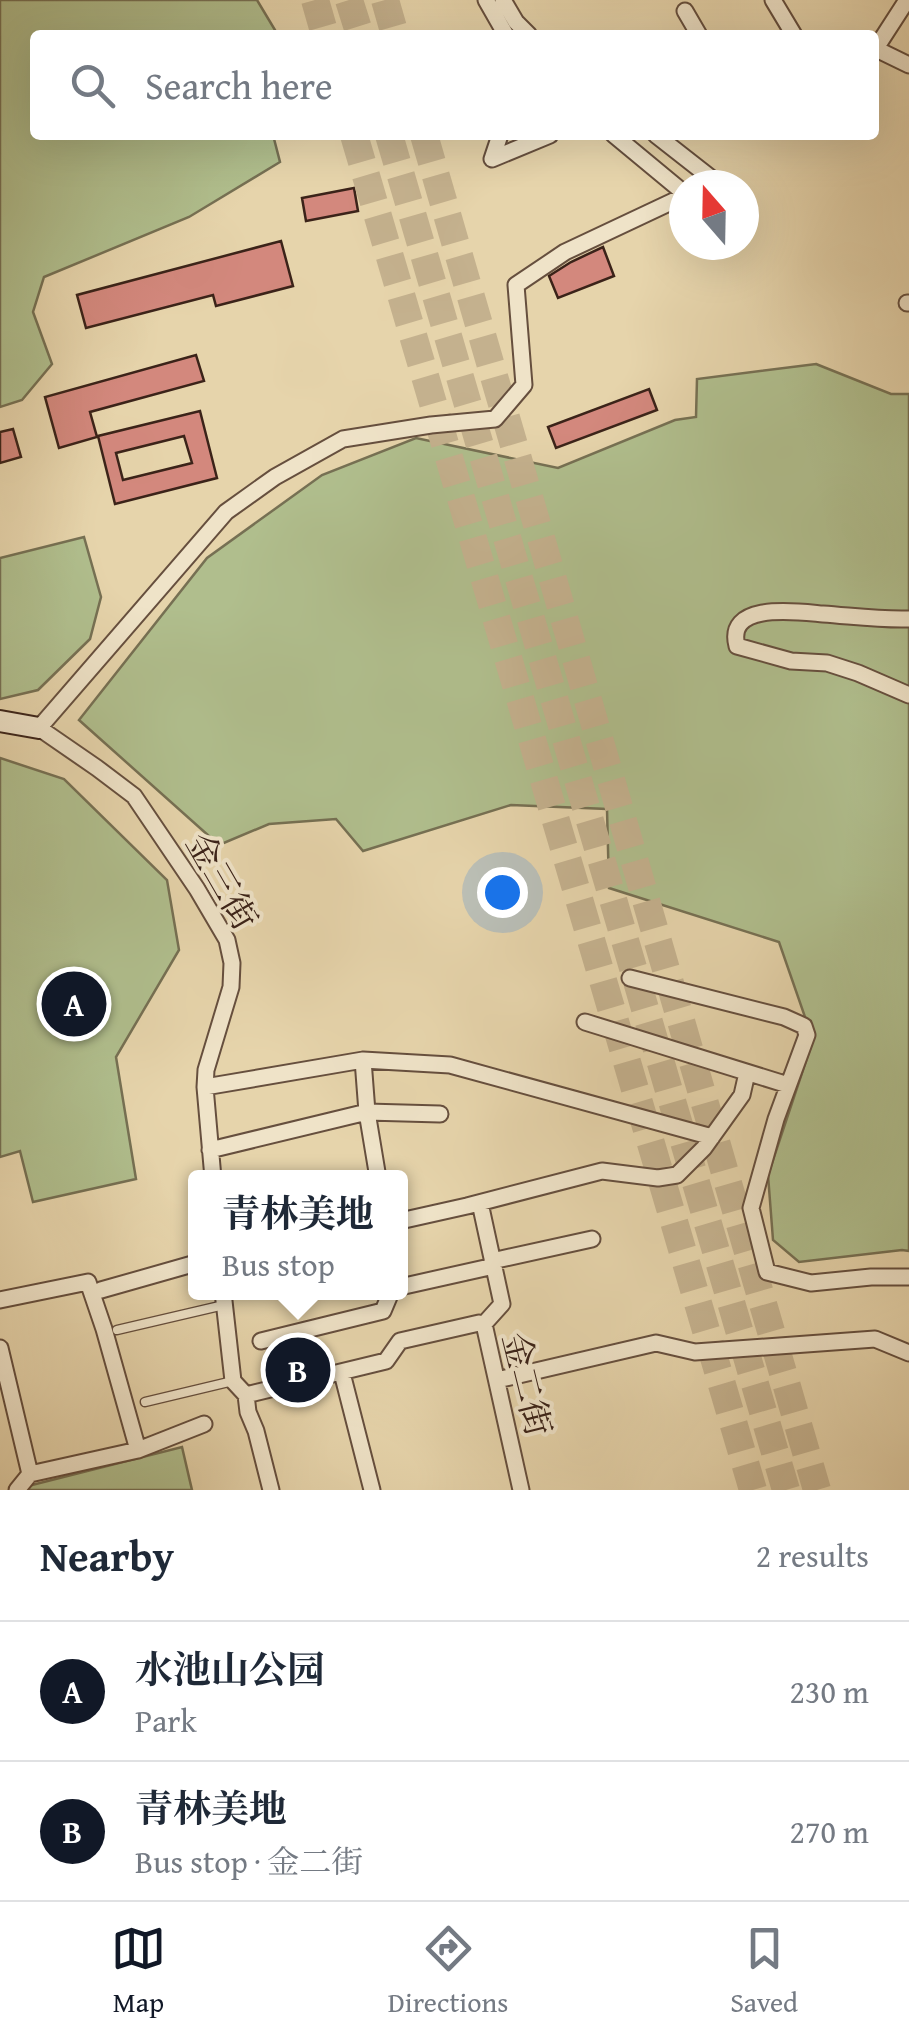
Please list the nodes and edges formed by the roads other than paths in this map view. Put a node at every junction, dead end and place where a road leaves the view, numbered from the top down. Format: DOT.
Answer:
graph roads {
  1 [pos="486,0"];
  2 [pos="503,0"];
  3 [pos="774,0"];
  4 [pos="907,0"];
  5 [pos="685,10"];
  6 [pos="503,30"];
  7 [pos="524,30"];
  8 [pos="695,30"];
  9 [pos="791,30"];
  10 [pos="879,42"];
  11 [pos="879,50"];
  12 [pos="909,65"];
  13 [pos="498,140"];
  14 [pos="538,140"];
  15 [pos="620,140"];
  16 [pos="662,140"];
  17 [pos="701,170"];
  18 [pos="669,182"];
  19 [pos="669,202"];
  20 [pos="909,620"];
  21 [pos="909,695"];
  22 [pos="0,720"];
  23 [pos="39,728"];
  24 [pos="630,978"];
  25 [pos="585,1022"];
  26 [pos="364,1060"];
  27 [pos="747,1072"];
  28 [pos="788,1085"];
  29 [pos="205,1087"];
  30 [pos="367,1112"];
  31 [pos="440,1114"];
  32 [pos="712,1137"];
  33 [pos="210,1150"];
  34 [pos="212,1170"];
  35 [pos="377,1170"];
  36 [pos="480,1203"];
  37 [pos="408,1219"];
  38 [pos="592,1239"];
  39 [pos="493,1264"];
  40 [pos="188,1265"];
  41 [pos="909,1277"];
  42 [pos="408,1285"];
  43 [pos="101,1290"];
  44 [pos="0,1300"];
  45 [pos="221,1300"];
  46 [pos="224,1300"];
  47 [pos="388,1300"];
  48 [pos="484,1324"];
  49 [pos="117,1330"];
  50 [pos="261,1341"];
  51 [pos="0,1348"];
  52 [pos="909,1353"];
  53 [pos="342,1373"];
  54 [pos="497,1380"];
  55 [pos="233,1381"];
  56 [pos="246,1395"];
  57 [pos="145,1402"];
  58 [pos="204,1424"];
  59 [pos="138,1450"];
  60 [pos="30,1474"];
  61 [pos="18,1490"];
  62 [pos="271,1490"];
  63 [pos="372,1490"];
  64 [pos="521,1490"];
  1 -- 6 [label="street"];
  2 -- 7 [label="street"];
  3 -- 9 [label="street"];
  4 -- 10 [label="street"];
  5 -- 8 [label="street"];
  11 -- 12 [label="street"];
  13 -- 14 [label="street"];
  15 -- 18 [label="street"];
  16 -- 17 [label="street"];
  19 -- 23 [label="street"];
  20 -- 21 [label="street"];
  22 -- 23 [label="street"];
  23 -- 29 [label="street, 金三街"];
  24 -- 28 [label="street"];
  25 -- 27 [label="street"];
  26 -- 29 [label="street"];
  26 -- 30 [label="street"];
  26 -- 32 [label="street"];
  27 -- 28 [label="street"];
  27 -- 32 [label="street"];
  28 -- 41 [label="street"];
  29 -- 33 [label="street, 金三街"];
  30 -- 31 [label="street"];
  30 -- 33 [label="street"];
  30 -- 35 [label="street"];
  32 -- 36 [label="street"];
  33 -- 34 [label="street, 金三街"];
  36 -- 37 [label="street"];
  36 -- 39 [label="street"];
  38 -- 39 [label="street"];
  39 -- 42 [label="street"];
  39 -- 48 [label="street"];
  40 -- 43 [label="street"];
  44 -- 59 [label="street"];
  45 -- 49 [label="lane"];
  46 -- 55 [label="street"];
  47 -- 50 [label="street"];
  48 -- 53 [label="street, 金二街"];
  48 -- 54 [label="street, 金二街"];
  51 -- 60 [label="street"];
  52 -- 54 [label="street"];
  53 -- 56 [label="street, 金二街"];
  53 -- 63 [label="street"];
  54 -- 64 [label="street, 金二街"];
  55 -- 56 [label="street"];
  55 -- 57 [label="lane"];
  56 -- 62 [label="street"];
  58 -- 59 [label="street"];
  59 -- 60 [label="street"];
  60 -- 61 [label="street"];
}
